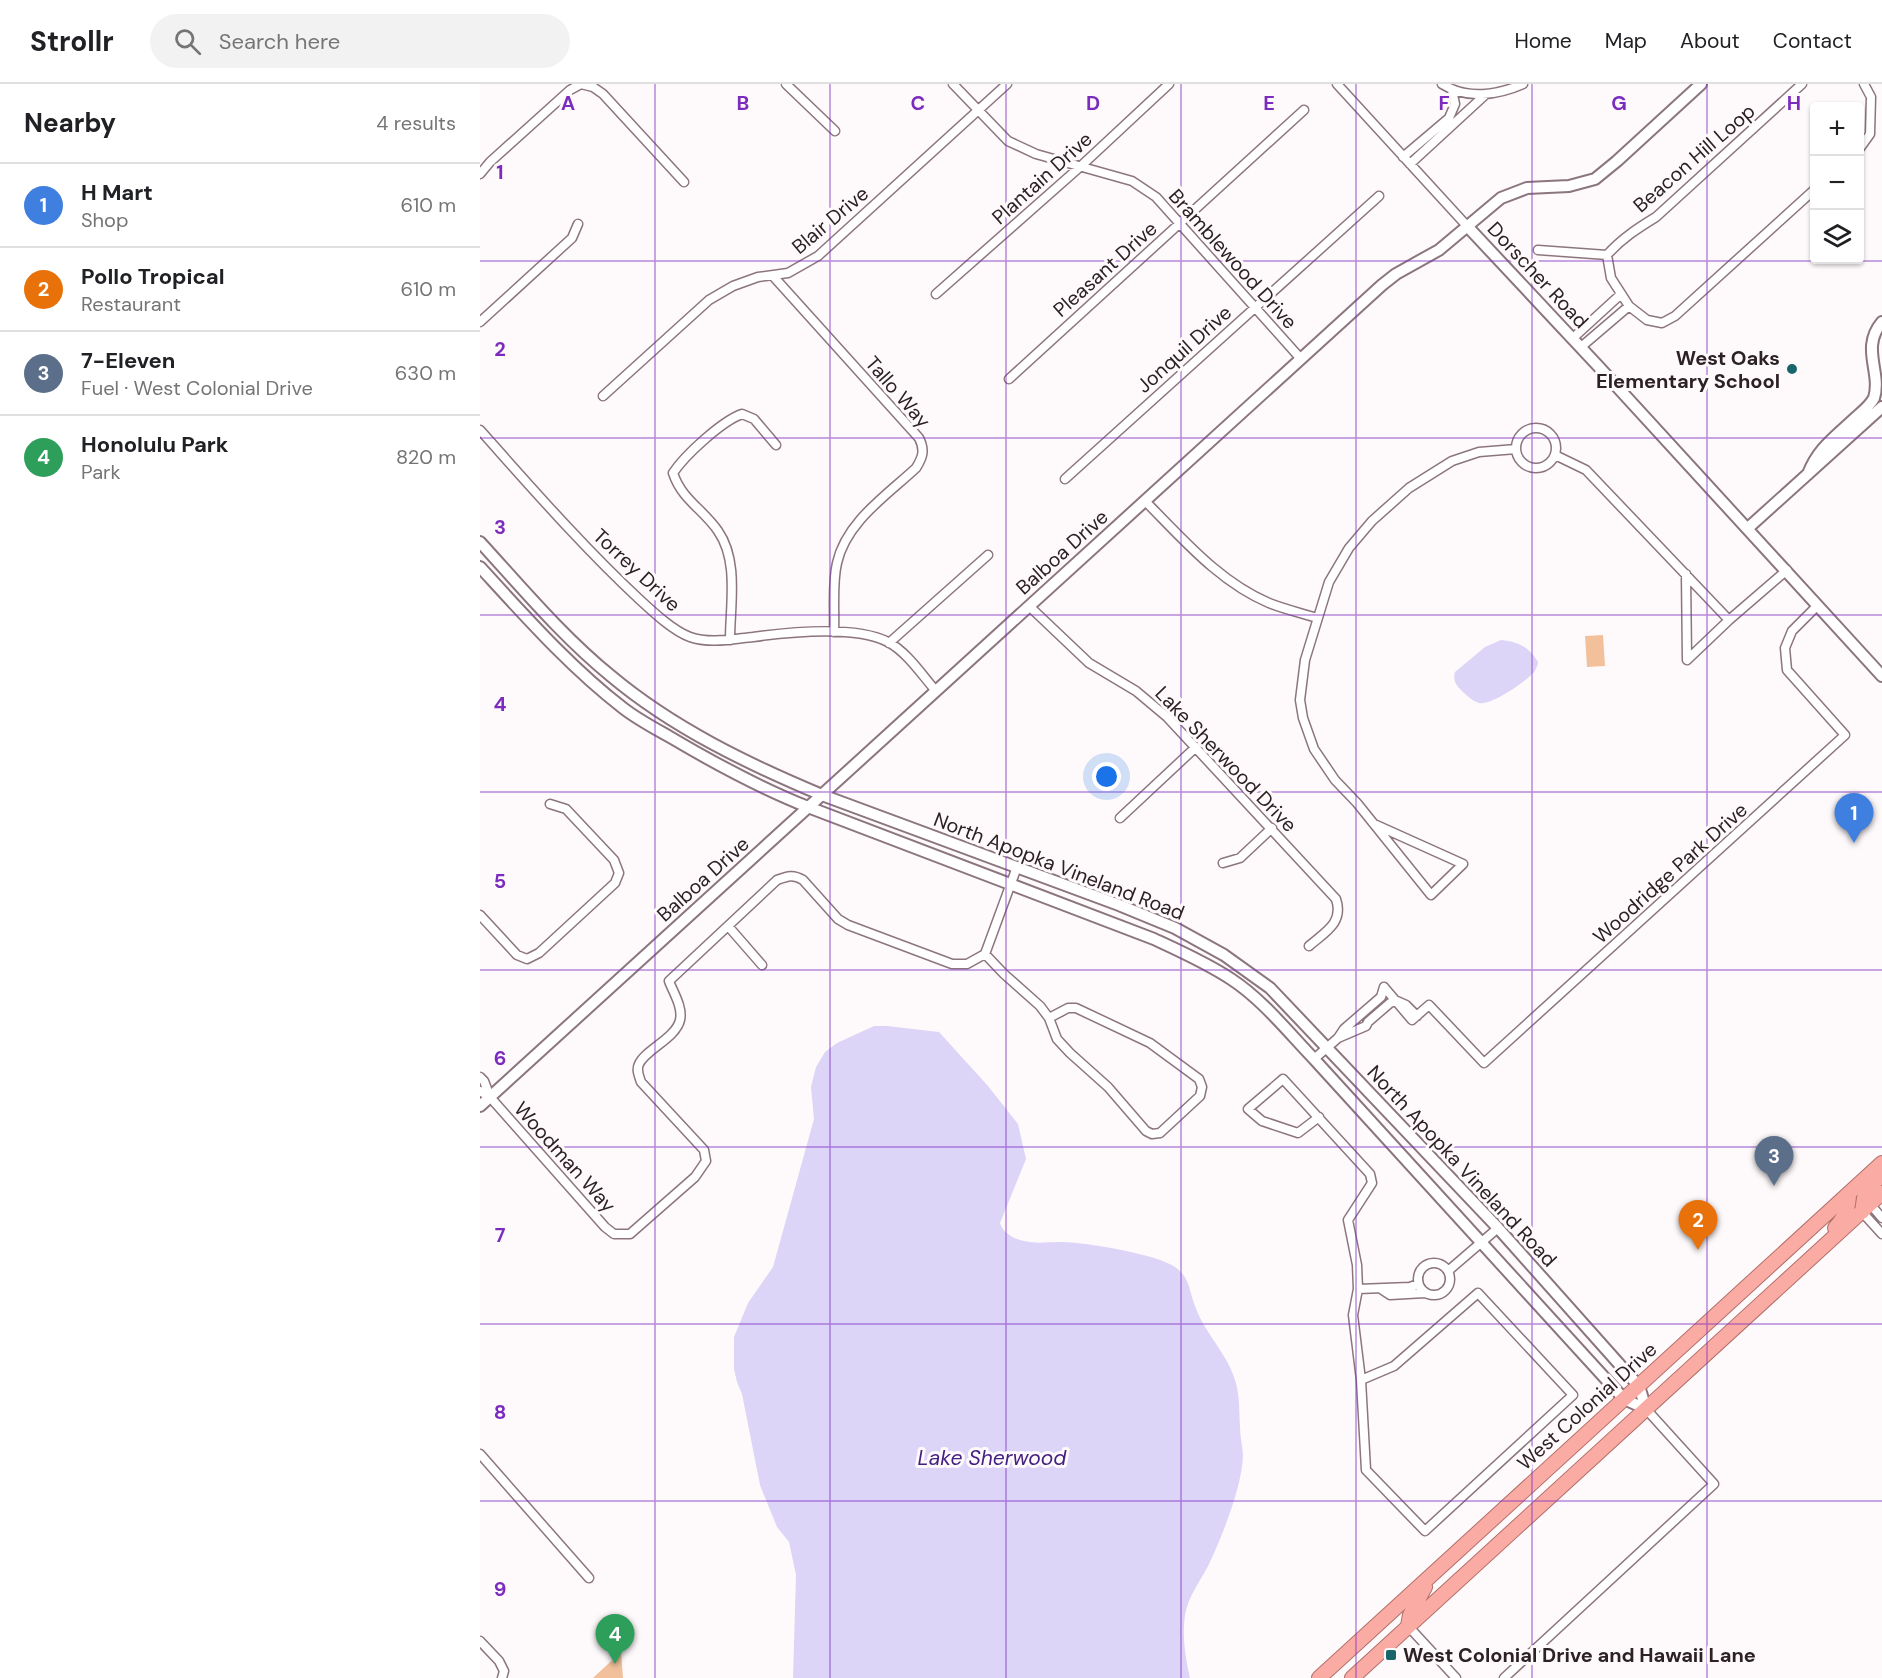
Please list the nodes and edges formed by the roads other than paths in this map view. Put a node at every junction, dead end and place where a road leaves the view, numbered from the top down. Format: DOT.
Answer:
graph roads {
  1 [pos="581,84"];
  2 [pos="786,84"];
  3 [pos="953,84"];
  4 [pos="1007,84"];
  5 [pos="1168,84"];
  6 [pos="1337,84"];
  7 [pos="1442,84"];
  8 [pos="1523,84"];
  9 [pos="1701,84"];
  10 [pos="1803,84"];
  11 [pos="1864,84"];
  12 [pos="1452,90"];
  13 [pos="1485,95"];
  14 [pos="1304,110"];
  15 [pos="978,111"];
  16 [pos="835,131"];
  17 [pos="1864,142"];
  18 [pos="1404,157"];
  19 [pos="1410,164"];
  20 [pos="1081,166"];
  21 [pos="480,174"];
  22 [pos="684,182"];
  23 [pos="1810,194"];
  24 [pos="1379,196"];
  25 [pos="578,224"];
  26 [pos="1179,224"];
  27 [pos="1467,226"];
  28 [pos="1538,250"];
  29 [pos="1607,255"];
  30 [pos="773,276"];
  31 [pos="936,294"];
  32 [pos="1620,295"];
  33 [pos="1629,306"];
  34 [pos="1255,308"];
  35 [pos="480,322"];
  36 [pos="1882,322"];
  37 [pos="1573,338"];
  38 [pos="1581,347"];
  39 [pos="1301,359"];
  40 [pos="1009,378"];
  41 [pos="603,396"];
  42 [pos="1882,407"];
  43 [pos="480,430"];
  44 [pos="776,444"];
  45 [pos="1516,449"];
  46 [pos="1555,455"];
  47 [pos="1808,474"];
  48 [pos="1065,479"];
  49 [pos="1145,501"];
  50 [pos="1748,528"];
  51 [pos="480,542"];
  52 [pos="988,555"];
  53 [pos="480,567"];
  54 [pos="1787,570"];
  55 [pos="1686,574"];
  56 [pos="1818,605"];
  57 [pos="1029,606"];
  58 [pos="1317,618"];
  59 [pos="1729,620"];
  60 [pos="834,632"];
  61 [pos="730,639"];
  62 [pos="889,643"];
  63 [pos="1882,676"];
  64 [pos="936,691"];
  65 [pos="1196,747"];
  66 [pos="822,795"];
  67 [pos="550,804"];
  68 [pos="808,807"];
  69 [pos="1120,818"];
  70 [pos="1374,824"];
  71 [pos="1272,828"];
  72 [pos="1223,863"];
  73 [pos="1017,867"];
  74 [pos="1013,884"];
  75 [pos="480,915"];
  76 [pos="728,926"];
  77 [pos="1309,946"];
  78 [pos="985,954"];
  79 [pos="762,964"];
  80 [pos="1397,1000"];
  81 [pos="1049,1018"];
  82 [pos="1338,1038"];
  83 [pos="1327,1047"];
  84 [pos="1314,1059"];
  85 [pos="480,1077"];
  86 [pos="485,1094"];
  87 [pos="480,1106"];
  88 [pos="1319,1117"];
  89 [pos="1882,1163"];
  90 [pos="1882,1172"];
  91 [pos="1849,1193"];
  92 [pos="1882,1193"];
  93 [pos="1866,1208"];
  94 [pos="1882,1218"];
  95 [pos="1498,1228"];
  96 [pos="1882,1234"];
  97 [pos="1482,1242"];
  98 [pos="1813,1256"];
  99 [pos="1448,1271"];
  100 [pos="1418,1284"];
  101 [pos="1358,1289"];
  102 [pos="1380,1289"];
  103 [pos="1425,1293"];
  104 [pos="1361,1380"];
  105 [pos="1639,1386"];
  106 [pos="1624,1399"];
  107 [pos="1646,1409"];
  108 [pos="480,1454"];
  109 [pos="1432,1575"];
  110 [pos="590,1578"];
  111 [pos="1408,1626"];
  112 [pos="480,1641"];
  113 [pos="502,1678"];
  114 [pos="1319,1678"];
  115 [pos="1352,1678"];
  116 [pos="1456,1678"];
  117 [pos="1504,1678"];
  1 -- 21 [label="street"];
  1 -- 22 [label="street"];
  2 -- 16 [label="street"];
  3 -- 15 [label="street, Bramblewood Drive"];
  4 -- 15 [label="street, Blair Drive"];
  5 -- 20 [label="street, Plantain Drive"];
  6 -- 18 [label="street, Dorscher Road"];
  7 -- 12 [label="street"];
  8 -- 13 [label="street"];
  9 -- 27 [label="street, Balboa Drive"];
  10 -- 29 [label="street, Beacon Hill Loop"];
  11 -- 17 [label="street"];
  12 -- 13 [label="street"];
  12 -- 18 [label="street"];
  13 -- 19 [label="street"];
  14 -- 26 [label="street, Pleasant Drive"];
  15 -- 20 [label="street, Bramblewood Drive"];
  15 -- 30 [label="street, Blair Drive"];
  18 -- 19 [label="street, Dorscher Road"];
  19 -- 27 [label="street, Dorscher Road"];
  20 -- 26 [label="street, Bramblewood Drive"];
  20 -- 31 [label="street, Plantain Drive"];
  23 -- 33 [label="street"];
  24 -- 34 [label="street, Jonquil Drive"];
  25 -- 35 [label="street"];
  26 -- 34 [label="street, Bramblewood Drive"];
  26 -- 40 [label="street, Pleasant Drive"];
  27 -- 37 [label="street, Dorscher Road"];
  27 -- 39 [label="street, Balboa Drive"];
  28 -- 29 [label="street"];
  29 -- 32 [label="street"];
  30 -- 41 [label="street, Blair Drive"];
  30 -- 60 [label="street, Tallo Way"];
  32 -- 33 [label="street"];
  32 -- 37 [label="street"];
  33 -- 38 [label="street"];
  34 -- 39 [label="street, Bramblewood Drive"];
  34 -- 48 [label="street, Jonquil Drive"];
  36 -- 47 [label="street"];
  37 -- 38 [label="street, Dorscher Road"];
  38 -- 50 [label="street, Dorscher Road"];
  39 -- 49 [label="street, Balboa Drive"];
  42 -- 47 [label="street"];
  43 -- 61 [label="street, Torrey Drive"];
  44 -- 61 [label="street"];
  45 -- 46 [label="street"];
  45 -- 46 [label="street"];
  45 -- 58 [label="street"];
  46 -- 55 [label="street"];
  47 -- 50 [label="street"];
  49 -- 57 [label="street, Balboa Drive"];
  49 -- 58 [label="street"];
  50 -- 54 [label="street, Dorscher Road"];
  51 -- 66 [label="street, North Apopka Vineland Road"];
  52 -- 62 [label="street"];
  53 -- 68 [label="street, North Apopka Vineland Road"];
  54 -- 56 [label="street, Dorscher Road"];
  54 -- 59 [label="street"];
  55 -- 59 [label="street"];
  55 -- 59 [label="street"];
  56 -- 63 [label="street, Dorscher Road"];
  56 -- 80 [label="street, Woodridge Park Drive"];
  57 -- 64 [label="street, Balboa Drive"];
  57 -- 65 [label="street, Lake Sherwood Drive"];
  58 -- 70 [label="street"];
  60 -- 61 [label="street, Torrey Drive"];
  60 -- 62 [label="street, Torrey Drive"];
  62 -- 64 [label="street, Torrey Drive"];
  64 -- 66 [label="street, Balboa Drive"];
  65 -- 69 [label="street"];
  65 -- 71 [label="street, Lake Sherwood Drive"];
  66 -- 68 [label="street, Balboa Drive"];
  66 -- 73 [label="street, North Apopka Vineland Road"];
  67 -- 75 [label="street"];
  68 -- 74 [label="street, North Apopka Vineland Road"];
  68 -- 86 [label="street, Balboa Drive"];
  70 -- 70 [label="street"];
  71 -- 72 [label="street"];
  71 -- 77 [label="street, Lake Sherwood Drive"];
  73 -- 74 [label="street"];
  73 -- 83 [label="street, North Apopka Vineland Road"];
  74 -- 78 [label="street"];
  74 -- 84 [label="street, North Apopka Vineland Road"];
  76 -- 78 [label="street"];
  76 -- 79 [label="street"];
  76 -- 86 [label="street, Woodman Way"];
  78 -- 81 [label="street"];
  80 -- 82 [label="street, Woodridge Park Drive"];
  80 -- 82 [label="street, Woodridge Park Drive"];
  81 -- 81 [label="street"];
  82 -- 83 [label="street, Woodridge Park Drive"];
  83 -- 84 [label="street, Woodridge Park Drive"];
  83 -- 95 [label="street, North Apopka Vineland Road"];
  84 -- 97 [label="street, North Apopka Vineland Road"];
  85 -- 86 [label="street, Woodman Way"];
  86 -- 87 [label="street, Balboa Drive"];
  88 -- 88 [label="street"];
  88 -- 101 [label="street"];
  89 -- 91 [label="highway, West Colonial Drive"];
  90 -- 93 [label="highway"];
  91 -- 98 [label="highway"];
  91 -- 105 [label="highway, West Colonial Drive"];
  92 -- 93 [label="highway, West Colonial Drive"];
  93 -- 94 [label="street"];
  93 -- 96 [label="street"];
  93 -- 98 [label="highway, West Colonial Drive"];
  95 -- 97 [label="street"];
  95 -- 105 [label="street, North Apopka Vineland Road"];
  97 -- 99 [label="street"];
  97 -- 106 [label="street, North Apopka Vineland Road"];
  98 -- 107 [label="highway, West Colonial Drive"];
  99 -- 100 [label="street"];
  99 -- 103 [label="street"];
  100 -- 102 [label="street"];
  100 -- 103 [label="street"];
  101 -- 102 [label="street"];
  101 -- 104 [label="street"];
  102 -- 103 [label="street"];
  104 -- 104 [label="street"];
  105 -- 106 [label="highway, West Colonial Drive"];
  105 -- 107 [label="street"];
  106 -- 107 [label="street"];
  106 -- 109 [label="highway, West Colonial Drive"];
  107 -- 111 [label="highway, West Colonial Drive"];
  107 -- 117 [label="street"];
  108 -- 110 [label="street"];
  109 -- 111 [label="highway"];
  109 -- 114 [label="highway, West Colonial Drive"];
  111 -- 115 [label="highway, West Colonial Drive"];
  111 -- 116 [label="street"];
  112 -- 113 [label="street"];
}
